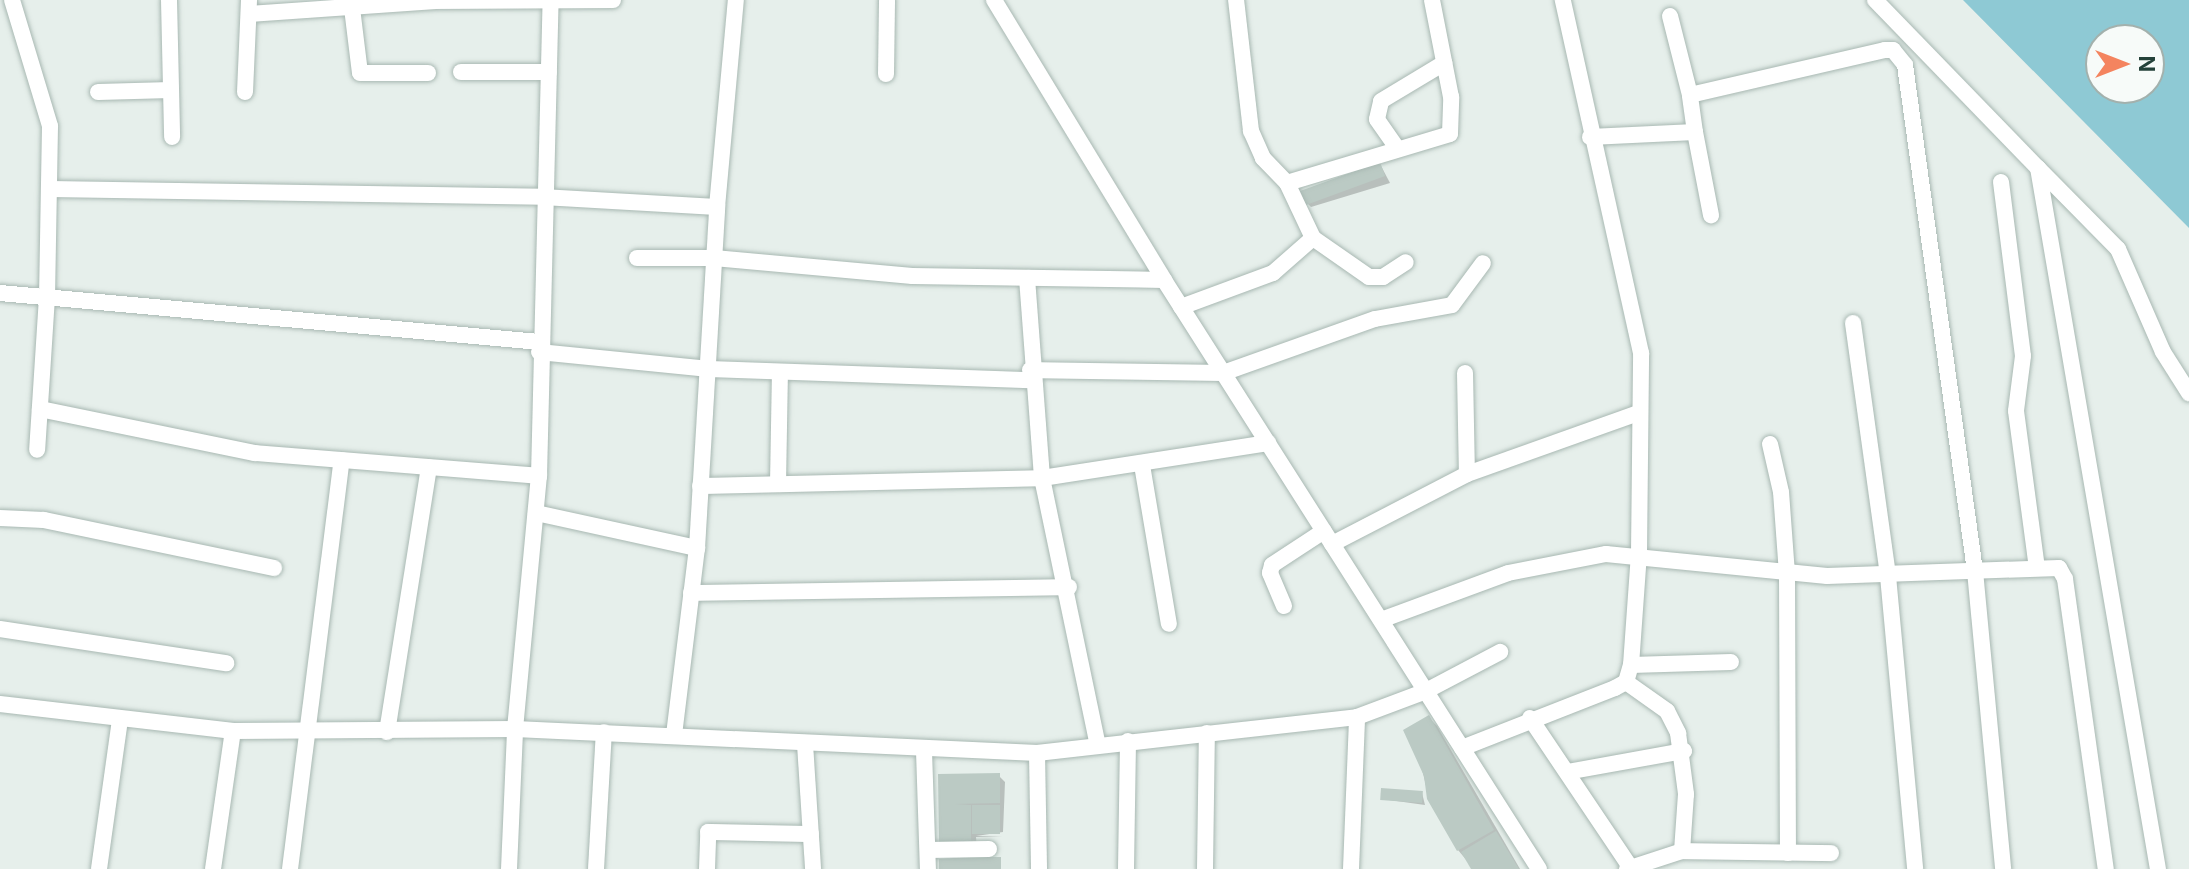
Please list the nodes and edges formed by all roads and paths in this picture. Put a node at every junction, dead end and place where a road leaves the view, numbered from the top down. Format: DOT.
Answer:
graph roads {
  1 [pos="5,0"];
  2 [pos="12,0"];
  3 [pos="169,0"];
  4 [pos="613,0"];
  5 [pos="736,0"];
  6 [pos="887,0"];
  7 [pos="1236,0"];
  8 [pos="1432,0"];
  9 [pos="1563,0"];
  10 [pos="1875,0"];
  11 [pos="436,1"];
  12 [pos="551,1"];
  13 [pos="1000,3"];
  14 [pos="0,4"];
  15 [pos="249,7"];
  16 [pos="352,8"];
  17 [pos="1670,16"];
  18 [pos="1444,63"];
  19 [pos="461,72"];
  20 [pos="549,72"];
  21 [pos="428,73"];
  22 [pos="886,74"];
  23 [pos="171,90"];
  24 [pos="98,92"];
  25 [pos="245,92"];
  26 [pos="1690,95"];
  27 [pos="1695,132"];
  28 [pos="172,137"];
  29 [pos="1590,137"];
  30 [pos="1397,148"];
  31 [pos="2038,168"];
  32 [pos="2001,182"];
  33 [pos="1287,183"];
  34 [pos="50,189"];
  35 [pos="543,197"];
  36 [pos="717,207"];
  37 [pos="1711,215"];
  38 [pos="1313,238"];
  39 [pos="637,258"];
  40 [pos="714,258"];
  41 [pos="1406,262"];
  42 [pos="1483,263"];
  43 [pos="1027,278"];
  44 [pos="1164,280"];
  45 [pos="0,293"];
  46 [pos="47,297"];
  47 [pos="1181,307"];
  48 [pos="1853,323"];
  49 [pos="539,347"];
  50 [pos="709,369"];
  51 [pos="780,372"];
  52 [pos="1223,373"];
  53 [pos="1465,373"];
  54 [pos="1030,375"];
  55 [pos="2189,393"];
  56 [pos="40,409"];
  57 [pos="1638,413"];
  58 [pos="1268,443"];
  59 [pos="1770,444"];
  60 [pos="37,450"];
  61 [pos="342,460"];
  62 [pos="1142,465"];
  63 [pos="429,467"];
  64 [pos="1467,474"];
  65 [pos="539,476"];
  66 [pos="1042,478"];
  67 [pos="778,484"];
  68 [pos="700,486"];
  69 [pos="536,513"];
  70 [pos="0,518"];
  71 [pos="1328,538"];
  72 [pos="697,548"];
  73 [pos="1639,554"];
  74 [pos="274,568"];
  75 [pos="2037,568"];
  76 [pos="1975,571"];
  77 [pos="1787,574"];
  78 [pos="1888,576"];
  79 [pos="1069,587"];
  80 [pos="691,593"];
  81 [pos="1284,606"];
  82 [pos="1381,620"];
  83 [pos="1169,624"];
  84 [pos="0,629"];
  85 [pos="1500,652"];
  86 [pos="1731,662"];
  87 [pos="226,663"];
  88 [pos="1631,665"];
  89 [pos="1626,682"];
  90 [pos="1426,691"];
  91 [pos="0,704"];
  92 [pos="1357,717"];
  93 [pos="1530,718"];
  94 [pos="120,719"];
  95 [pos="515,729"];
  96 [pos="233,731"];
  97 [pos="387,732"];
  98 [pos="604,732"];
  99 [pos="1207,733"];
  100 [pos="304,734"];
  101 [pos="674,735"];
  102 [pos="1128,741"];
  103 [pos="805,744"];
  104 [pos="1098,745"];
  105 [pos="1462,748"];
  106 [pos="924,751"];
  107 [pos="1684,751"];
  108 [pos="1037,753"];
  109 [pos="1567,772"];
  110 [pos="811,834"];
  111 [pos="989,849"];
  112 [pos="928,850"];
  113 [pos="1682,851"];
  114 [pos="1788,853"];
  115 [pos="1831,853"];
  116 [pos="1763,862"];
  117 [pos="1628,868"];
  118 [pos="99,869"];
  119 [pos="213,869"];
  120 [pos="290,869"];
  121 [pos="509,869"];
  122 [pos="596,869"];
  123 [pos="707,869"];
  124 [pos="813,869"];
  125 [pos="928,869"];
  126 [pos="1039,869"];
  127 [pos="1126,869"];
  128 [pos="1205,869"];
  129 [pos="1351,869"];
  130 [pos="1539,869"];
  131 [pos="1915,869"];
  132 [pos="2003,869"];
  133 [pos="2106,869"];
  134 [pos="2158,869"];
  1 -- 14 [label="street"];
  2 -- 34 [label="street"];
  3 -- 23 [label="street"];
  4 -- 12 [label="street"];
  5 -- 36 [label="street"];
  6 -- 22 [label="street"];
  7 -- 33 [label="street"];
  8 -- 18 [label="street"];
  9 -- 29 [label="street"];
  10 -- 31 [label="street"];
  11 -- 12 [label="street"];
  11 -- 16 [label="street"];
  12 -- 20 [label="street"];
  13 -- 44 [label="street"];
  15 -- 16 [label="street"];
  15 -- 25 [label="street"];
  16 -- 21 [label="street"];
  17 -- 26 [label="street"];
  18 -- 30 [label="street"];
  18 -- 30 [label="street"];
  19 -- 20 [label="street"];
  20 -- 35 [label="street"];
  23 -- 24 [label="street"];
  23 -- 28 [label="street"];
  26 -- 27 [label="street"];
  26 -- 76 [label="street"];
  27 -- 29 [label="street"];
  27 -- 37 [label="street"];
  29 -- 57 [label="street"];
  30 -- 33 [label="street"];
  31 -- 55 [label="street"];
  31 -- 134 [label="street"];
  32 -- 75 [label="street"];
  33 -- 38 [label="street"];
  34 -- 35 [label="street"];
  34 -- 46 [label="street"];
  35 -- 36 [label="street"];
  35 -- 49 [label="street"];
  36 -- 40 [label="street"];
  38 -- 41 [label="street"];
  38 -- 47 [label="street"];
  39 -- 40 [label="street"];
  40 -- 43 [label="street"];
  40 -- 50 [label="street"];
  42 -- 52 [label="street"];
  43 -- 44 [label="street"];
  43 -- 54 [label="street"];
  44 -- 47 [label="street"];
  45 -- 46 [label="street"];
  46 -- 49 [label="street"];
  46 -- 56 [label="street"];
  47 -- 52 [label="street"];
  48 -- 78 [label="street"];
  49 -- 50 [label="street"];
  49 -- 65 [label="street"];
  50 -- 51 [label="street"];
  50 -- 68 [label="street"];
  51 -- 54 [label="street"];
  51 -- 67 [label="street"];
  52 -- 54 [label="street"];
  52 -- 58 [label="street"];
  53 -- 64 [label="street"];
  54 -- 66 [label="street"];
  56 -- 60 [label="street"];
  56 -- 61 [label="street"];
  57 -- 64 [label="street"];
  57 -- 73 [label="street"];
  58 -- 62 [label="street"];
  58 -- 71 [label="street"];
  59 -- 77 [label="street"];
  61 -- 63 [label="street"];
  61 -- 100 [label="street"];
  62 -- 66 [label="street"];
  62 -- 83 [label="street"];
  63 -- 65 [label="street"];
  63 -- 97 [label="street"];
  64 -- 71 [label="street"];
  65 -- 69 [label="street"];
  66 -- 67 [label="street"];
  66 -- 79 [label="street"];
  67 -- 68 [label="street"];
  68 -- 72 [label="street"];
  69 -- 72 [label="street"];
  69 -- 95 [label="street"];
  70 -- 74 [label="street"];
  71 -- 81 [label="street"];
  71 -- 82 [label="street"];
  72 -- 80 [label="street"];
  73 -- 77 [label="street"];
  73 -- 82 [label="street"];
  73 -- 88 [label="street"];
  75 -- 76 [label="street"];
  75 -- 133 [label="street"];
  76 -- 78 [label="street"];
  76 -- 132 [label="street"];
  77 -- 78 [label="street"];
  77 -- 114 [label="street"];
  78 -- 131 [label="street"];
  79 -- 80 [label="street"];
  79 -- 104 [label="street"];
  80 -- 101 [label="street"];
  82 -- 90 [label="street"];
  84 -- 87 [label="street"];
  85 -- 90 [label="street"];
  86 -- 88 [label="street"];
  88 -- 89 [label="street"];
  89 -- 93 [label="street"];
  89 -- 107 [label="street"];
  90 -- 92 [label="street"];
  90 -- 105 [label="street"];
  91 -- 94 [label="street"];
  92 -- 99 [label="street"];
  92 -- 129 [label="street"];
  93 -- 105 [label="street"];
  93 -- 109 [label="street"];
  94 -- 96 [label="street"];
  94 -- 118 [label="street"];
  95 -- 97 [label="street"];
  95 -- 98 [label="street"];
  95 -- 121 [label="street"];
  96 -- 100 [label="street"];
  96 -- 119 [label="street"];
  97 -- 100 [label="street"];
  98 -- 101 [label="street"];
  98 -- 122 [label="street"];
  99 -- 102 [label="street"];
  99 -- 128 [label="street"];
  100 -- 120 [label="street"];
  101 -- 103 [label="street"];
  102 -- 104 [label="street"];
  102 -- 127 [label="street"];
  103 -- 106 [label="street"];
  103 -- 110 [label="street"];
  104 -- 108 [label="street"];
  105 -- 130 [label="street"];
  106 -- 108 [label="street"];
  106 -- 112 [label="street"];
  107 -- 109 [label="street"];
  107 -- 113 [label="street"];
  108 -- 126 [label="street"];
  109 -- 117 [label="street"];
  110 -- 123 [label="street"];
  110 -- 124 [label="street"];
  111 -- 112 [label="street"];
  112 -- 125 [label="street"];
  113 -- 116 [label="street"];
  113 -- 117 [label="street"];
  114 -- 115 [label="street"];
  114 -- 116 [label="street"];
}
